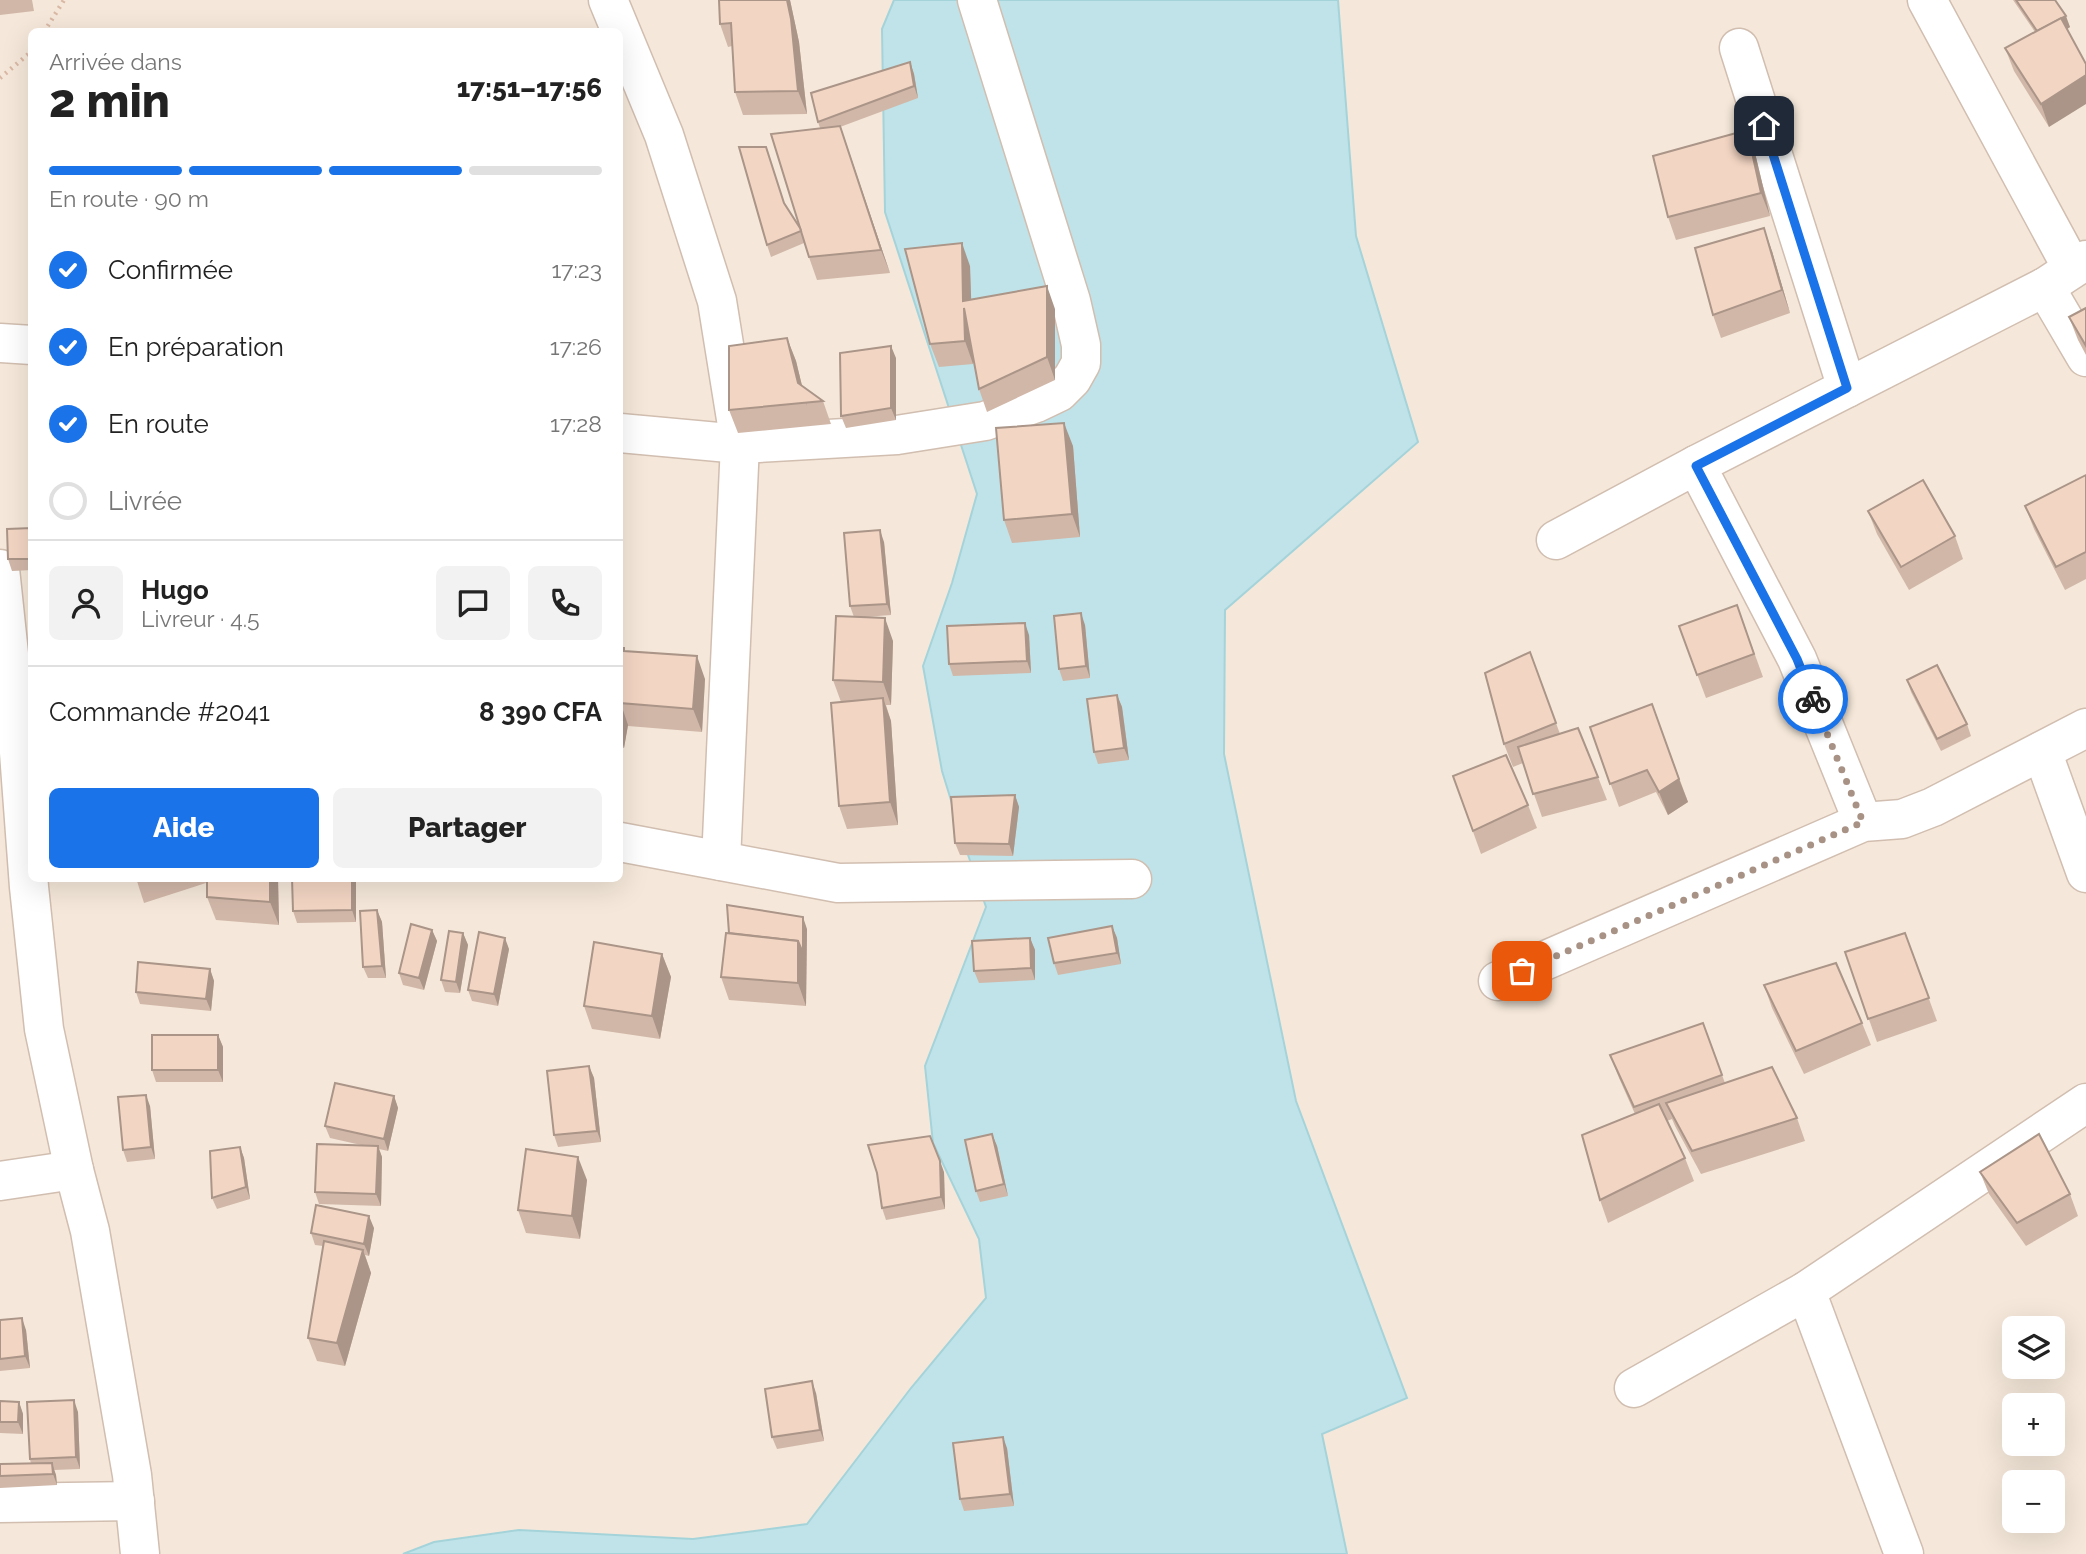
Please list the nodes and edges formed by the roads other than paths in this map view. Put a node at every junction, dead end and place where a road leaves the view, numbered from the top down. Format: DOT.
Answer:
graph roads {
  1 [pos="608,0"];
  2 [pos="977,0"];
  3 [pos="1927,0"];
  4 [pos="620,28"];
  5 [pos="623,36"];
  6 [pos="1740,48"];
  7 [pos="2068,272"];
  8 [pos="0,343"];
  9 [pos="28,345"];
  10 [pos="2086,358"];
  11 [pos="1847,388"];
  12 [pos="623,433"];
  13 [pos="740,444"];
  14 [pos="1696,466"];
  15 [pos="1556,540"];
  16 [pos="0,569"];
  17 [pos="2086,728"];
  18 [pos="25,739"];
  19 [pos="2042,751"];
  20 [pos="12,808"];
  21 [pos="1863,822"];
  22 [pos="623,843"];
  23 [pos="721,861"];
  24 [pos="2086,873"];
  25 [pos="1132,879"];
  26 [pos="1498,981"];
  27 [pos="2086,1102"];
  28 [pos="74,1170"];
  29 [pos="0,1181"];
  30 [pos="1806,1291"];
  31 [pos="1634,1388"];
  32 [pos="135,1501"];
  33 [pos="0,1503"];
  34 [pos="140,1554"];
  35 [pos="1903,1554"];
  1 -- 4 [label="street"];
  2 -- 13 [label="street"];
  3 -- 7 [label="street"];
  5 -- 13 [label="street"];
  6 -- 11 [label="street"];
  7 -- 10 [label="street"];
  7 -- 11 [label="street"];
  8 -- 9 [label="street"];
  11 -- 14 [label="street"];
  12 -- 13 [label="street"];
  13 -- 23 [label="street"];
  14 -- 15 [label="street"];
  14 -- 21 [label="street"];
  16 -- 18 [label="street"];
  17 -- 19 [label="street"];
  18 -- 20 [label="street"];
  19 -- 21 [label="street"];
  19 -- 24 [label="street"];
  20 -- 28 [label="street"];
  21 -- 26 [label="street"];
  22 -- 23 [label="street"];
  23 -- 25 [label="street"];
  27 -- 30 [label="street"];
  28 -- 29 [label="street"];
  28 -- 32 [label="street"];
  30 -- 31 [label="street"];
  30 -- 35 [label="street"];
  32 -- 33 [label="street"];
  32 -- 34 [label="street"];
}
